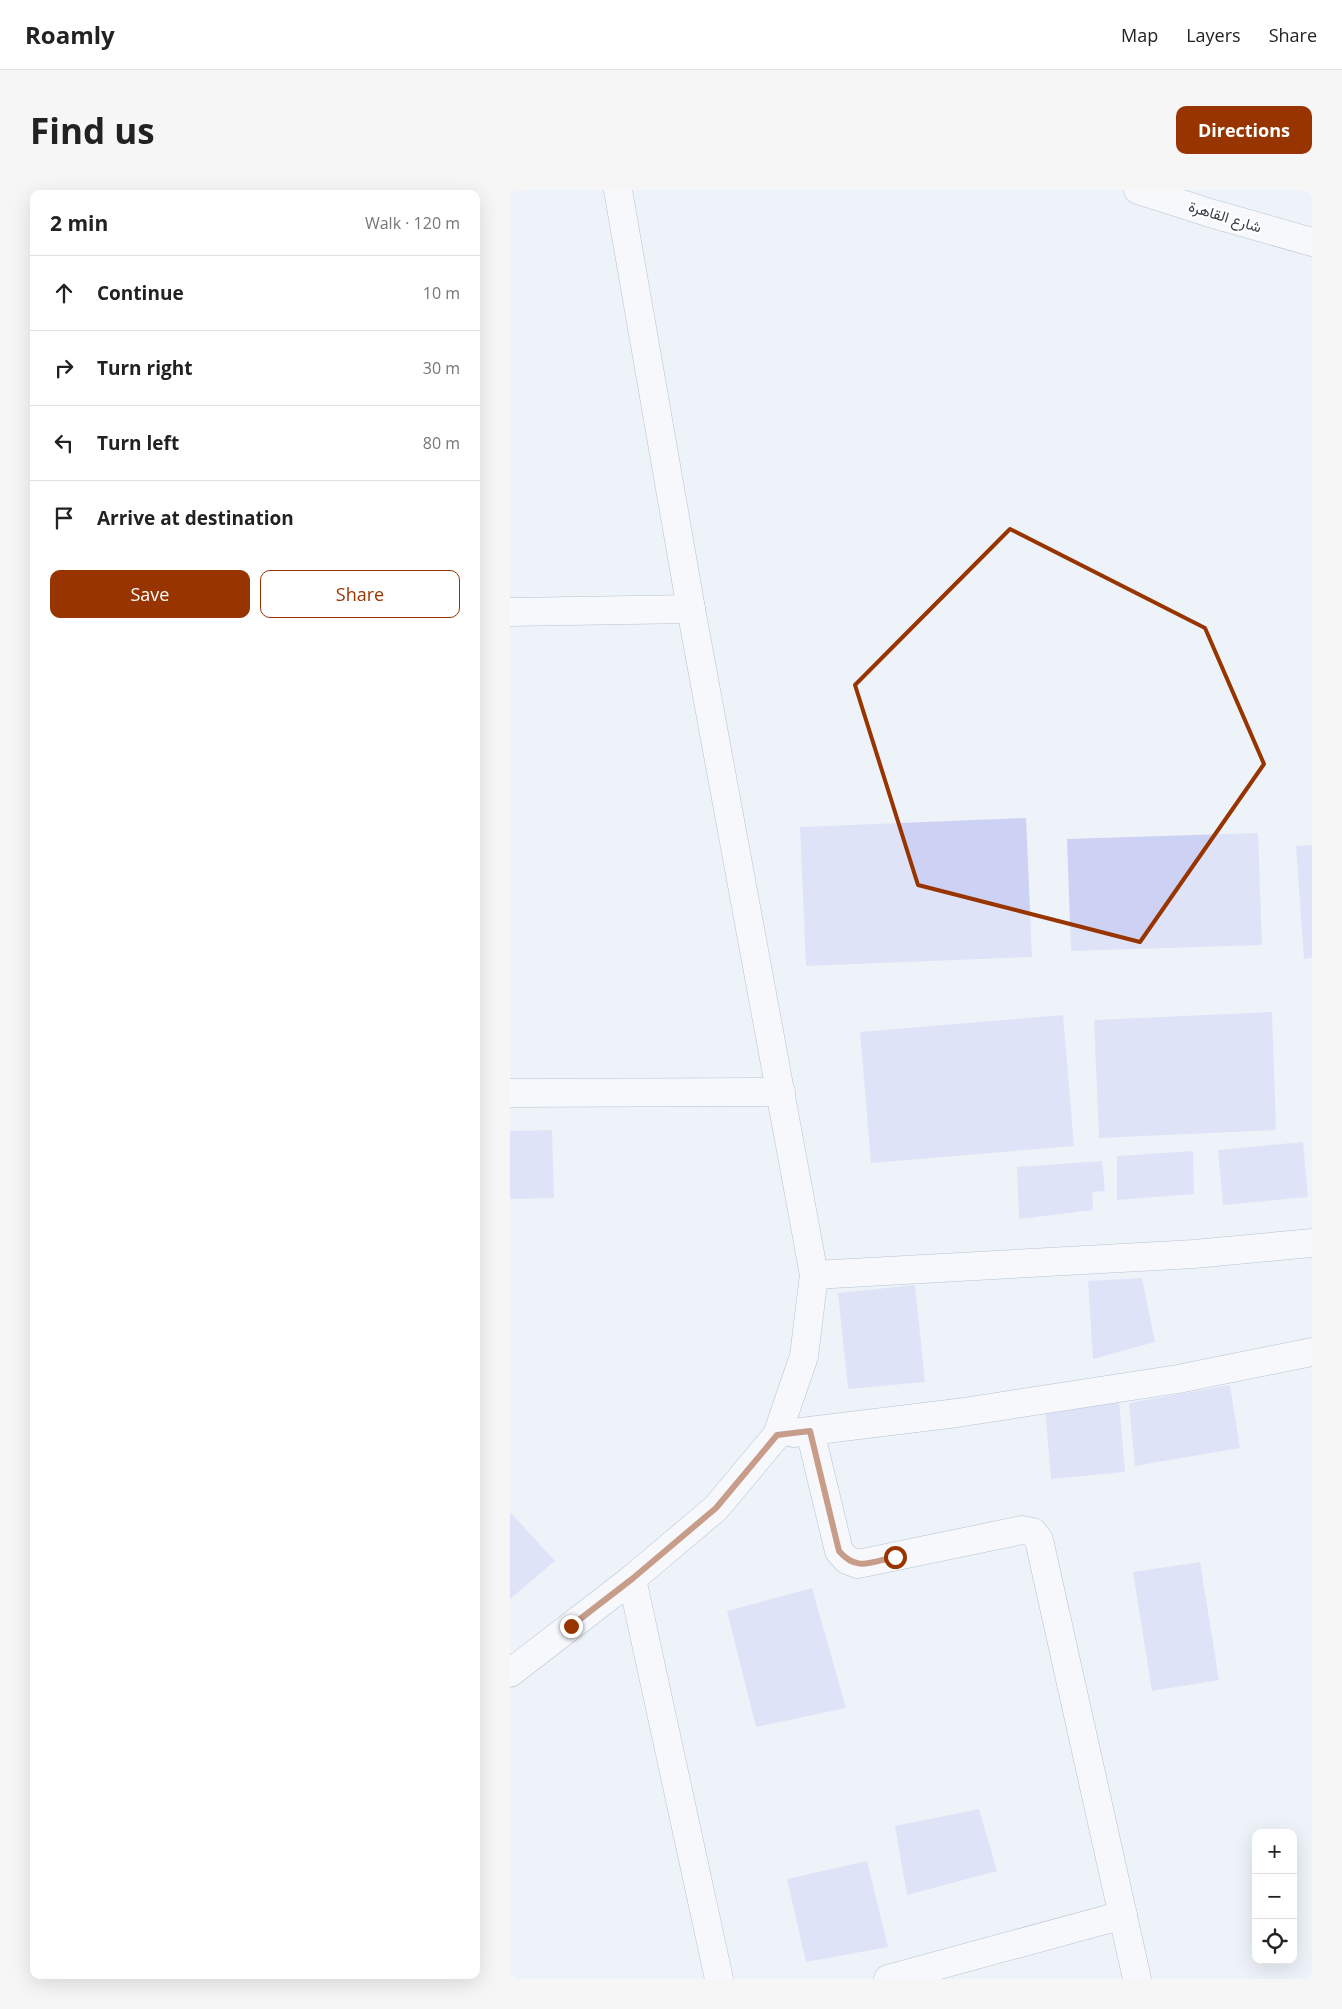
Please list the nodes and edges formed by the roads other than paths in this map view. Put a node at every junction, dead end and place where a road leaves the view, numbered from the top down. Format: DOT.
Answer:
graph roads {
  1 [pos="618,190"];
  2 [pos="1138,190"];
  3 [pos="1312,242"];
  4 [pos="690,609"];
  5 [pos="510,612"];
  6 [pos="780,1092"];
  7 [pos="510,1093"];
  8 [pos="1312,1244"];
  9 [pos="814,1275"];
  10 [pos="1312,1352"];
  11 [pos="810,1431"];
  12 [pos="777,1435"];
  13 [pos="632,1579"];
  14 [pos="510,1674"];
  15 [pos="1123,1915"];
  16 [pos="719,1979"];
  17 [pos="888,1979"];
  18 [pos="1137,1979"];
  1 -- 4 [label="street"];
  2 -- 3 [label="street, شارع القاهرة"];
  4 -- 5 [label="street"];
  4 -- 6 [label="street"];
  6 -- 7 [label="street"];
  6 -- 9 [label="street"];
  8 -- 9 [label="street"];
  9 -- 12 [label="street"];
  10 -- 11 [label="street"];
  11 -- 12 [label="street"];
  11 -- 15 [label="street"];
  12 -- 13 [label="street"];
  13 -- 14 [label="street"];
  13 -- 16 [label="street"];
  15 -- 17 [label="street"];
  15 -- 18 [label="street"];
}
